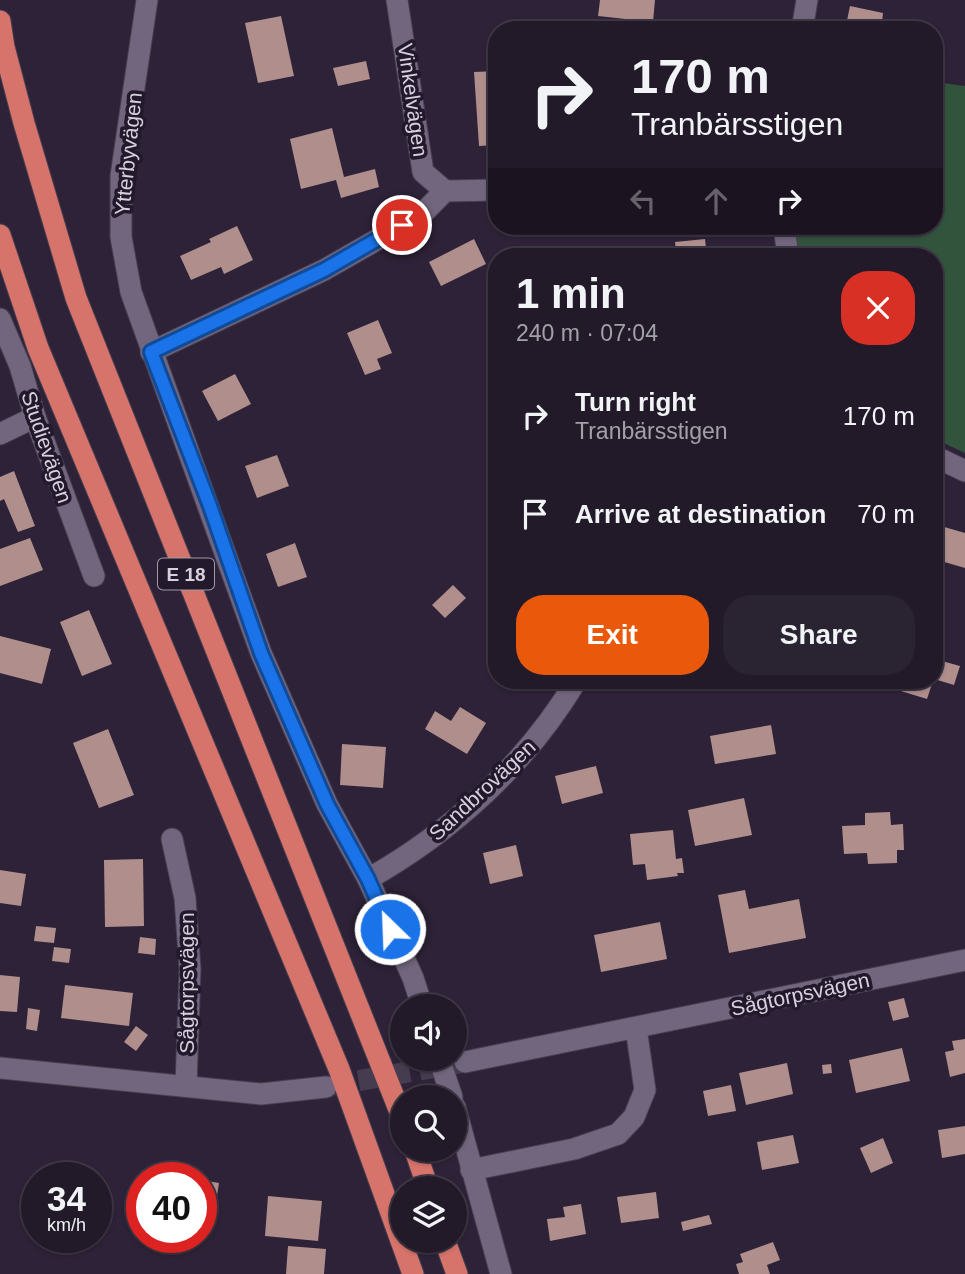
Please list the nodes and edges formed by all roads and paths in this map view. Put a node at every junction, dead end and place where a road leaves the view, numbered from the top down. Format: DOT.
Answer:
graph roads {
  1 [pos="147,0"];
  2 [pos="397,0"];
  3 [pos="807,0"];
  4 [pos="0,20"];
  5 [pos="804,21"];
  6 [pos="488,190"];
  7 [pos="445,191"];
  8 [pos="0,235"];
  9 [pos="0,319"];
  10 [pos="151,352"];
  11 [pos="35,417"];
  12 [pos="0,435"];
  13 [pos="943,460"];
  14 [pos="965,471"];
  15 [pos="94,576"];
  16 [pos="571,689"];
  17 [pos="172,839"];
  18 [pos="368,879"];
  19 [pos="965,960"];
  20 [pos="418,994"];
  21 [pos="636,1028"];
  22 [pos="467,1062"];
  23 [pos="0,1068"];
  24 [pos="186,1086"];
  25 [pos="326,1087"];
  26 [pos="390,1087"];
  27 [pos="467,1154"];
  28 [pos="471,1170"];
  29 [pos="449,1253"];
  30 [pos="413,1274"];
  31 [pos="457,1274"];
  32 [pos="501,1274"];
  1 -- 10 [label="street, Ytterbyvägen"];
  2 -- 7 [label="street, Vinkelvägen"];
  3 -- 5 [label="street"];
  4 -- 26 [label="highway, E 18"];
  6 -- 7 [label="street"];
  7 -- 10 [label="street"];
  8 -- 30 [label="highway, E 18"];
  9 -- 11 [label="street, Studievägen"];
  10 -- 18 [label="street, Ytterbyvägen"];
  11 -- 12 [label="street"];
  11 -- 15 [label="street, Studievägen"];
  13 -- 14 [label="street"];
  16 -- 18 [label="street, Sandbrovägen"];
  17 -- 24 [label="street, Sågtorpsvägen"];
  18 -- 20 [label="street, Ytterbyvägen"];
  19 -- 21 [label="street, Sågtorpsvägen"];
  21 -- 22 [label="street, Sågtorpsvägen"];
  21 -- 28 [label="street"];
  23 -- 24 [label="street"];
  24 -- 25 [label="street"];
  27 -- 28 [label="street"];
  28 -- 32 [label="street"];
  29 -- 31 [label="highway"];
}
